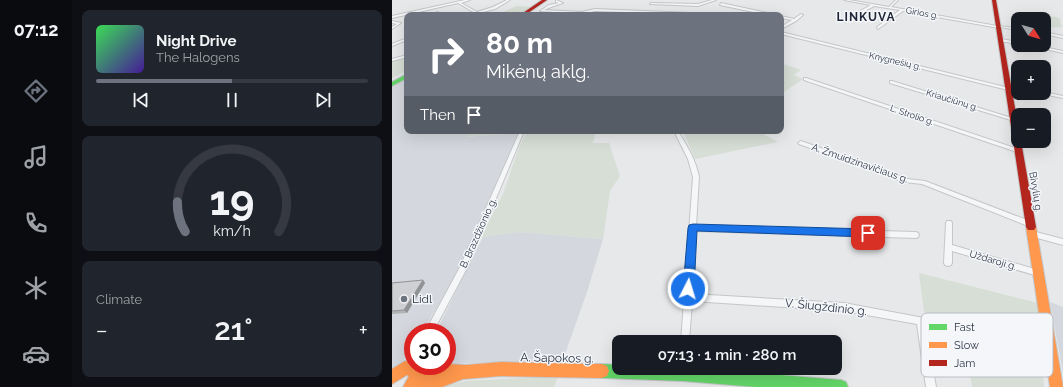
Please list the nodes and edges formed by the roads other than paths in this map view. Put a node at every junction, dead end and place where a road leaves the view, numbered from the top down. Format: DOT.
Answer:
graph roads {
  1 [pos="455,0"];
  2 [pos="469,0"];
  3 [pos="509,0"];
  4 [pos="715,0"];
  5 [pos="845,0"];
  6 [pos="897,0"];
  7 [pos="994,0"];
  8 [pos="459,2"];
  9 [pos="547,2"];
  10 [pos="651,4"];
  11 [pos="721,4"];
  12 [pos="873,5"];
  13 [pos="889,8"];
  14 [pos="902,10"];
  15 [pos="414,12"];
  16 [pos="476,12"];
  17 [pos="481,12"];
  18 [pos="532,12"];
  19 [pos="579,12"];
  20 [pos="586,12"];
  21 [pos="643,12"];
  22 [pos="758,12"];
  23 [pos="404,14"];
  24 [pos="802,15"];
  25 [pos="392,17"];
  26 [pos="784,18"];
  27 [pos="795,20"];
  28 [pos="845,21"];
  29 [pos="392,22"];
  30 [pos="784,26"];
  31 [pos="998,26"];
  32 [pos="392,28"];
  33 [pos="878,28"];
  34 [pos="1011,28"];
  35 [pos="1051,34"];
  36 [pos="784,35"];
  37 [pos="1063,37"];
  38 [pos="404,40"];
  39 [pos="1001,40"];
  40 [pos="1011,42"];
  41 [pos="392,45"];
  42 [pos="1051,50"];
  43 [pos="1063,52"];
  44 [pos="404,57"];
  45 [pos="392,60"];
  46 [pos="404,74"];
  47 [pos="404,78"];
  48 [pos="805,79"];
  49 [pos="392,80"];
  50 [pos="891,82"];
  51 [pos="392,84"];
  52 [pos="1008,86"];
  53 [pos="1011,86"];
  54 [pos="1051,94"];
  55 [pos="1063,97"];
  56 [pos="1011,108"];
  57 [pos="1011,117"];
  58 [pos="521,134"];
  59 [pos="678,134"];
  60 [pos="801,143"];
  61 [pos="1018,148"];
  62 [pos="1019,151"];
  63 [pos="949,223"];
  64 [pos="1030,224"];
  65 [pos="693,228"];
  66 [pos="1032,234"];
  67 [pos="916,235"];
  68 [pos="1063,242"];
  69 [pos="948,247"];
  70 [pos="948,263"];
  71 [pos="1038,273"];
  72 [pos="688,297"];
  73 [pos="1045,313"];
  74 [pos="434,323"];
  75 [pos="921,326"];
  76 [pos="685,335"];
  77 [pos="1053,363"];
  78 [pos="404,368"];
  79 [pos="612,370"];
  80 [pos="456,372"];
  81 [pos="466,372"];
  82 [pos="417,375"];
  83 [pos="722,375"];
  84 [pos="392,376"];
  85 [pos="929,377"];
  86 [pos="410,387"];
  87 [pos="424,387"];
  88 [pos="841,387"];
  89 [pos="931,387"];
  90 [pos="1057,387"];
  1 -- 8 [label="street"];
  2 -- 8 [label="street"];
  3 -- 17 [label="street"];
  4 -- 10 [label="street"];
  5 -- 12 [label="street, Girios g."];
  6 -- 13 [label="street"];
  7 -- 31 [label="main road, Bivylių g."];
  8 -- 15 [label="street"];
  8 -- 16 [label="street"];
  9 -- 18 [label="main road"];
  9 -- 19 [label="street"];
  11 -- 22 [label="street"];
  12 -- 13 [label="street, Girios g."];
  12 -- 28 [label="street"];
  13 -- 14 [label="street, Girios g."];
  14 -- 31 [label="street, Girios g."];
  14 -- 33 [label="street"];
  20 -- 21 [label="street"];
  23 -- 25 [label="street"];
  24 -- 27 [label="street"];
  26 -- 27 [label="street"];
  27 -- 30 [label="street"];
  29 -- 32 [label="street"];
  31 -- 34 [label="street, Girios g."];
  31 -- 39 [label="main road, Bivylių g."];
  35 -- 37 [label="street"];
  36 -- 52 [label="street, Knygnešių g."];
  38 -- 41 [label="street"];
  39 -- 40 [label="street"];
  39 -- 52 [label="main road, Bivylių g."];
  42 -- 43 [label="street"];
  44 -- 45 [label="street"];
  46 -- 49 [label="main road"];
  47 -- 51 [label="main road"];
  48 -- 62 [label="street, L. Strolio g."];
  50 -- 57 [label="street, Kriaučiūnų g."];
  52 -- 53 [label="street, Knygnešių g."];
  52 -- 56 [label="main road, Bivylių g."];
  54 -- 55 [label="street"];
  58 -- 74 [label="street, B. Brazdžionio g."];
  59 -- 65 [label="street"];
  60 -- 64 [label="street, A. Žmuidzinavičiaus g."];
  61 -- 62 [label="main road, Bivylių g."];
  62 -- 64 [label="main road, Bivylių g."];
  63 -- 69 [label="street"];
  64 -- 66 [label="main road, Bivylių g."];
  65 -- 67 [label="street"];
  65 -- 72 [label="street"];
  66 -- 68 [label="street"];
  66 -- 71 [label="main road, Bivylių g."];
  69 -- 70 [label="street"];
  69 -- 71 [label="street, Uždaroji g."];
  71 -- 73 [label="main road, Bivylių g."];
  72 -- 75 [label="street, V. Šiugždinio g."];
  72 -- 76 [label="street"];
  77 -- 90 [label="main road, Bivylių g."];
  78 -- 84 [label="main road"];
  79 -- 81 [label="main road, A. Šapokos g."];
  80 -- 81 [label="main road, A. Šapokos g."];
  81 -- 87 [label="main road"];
  82 -- 86 [label="main road"];
  83 -- 88 [label="main road, A. Šapokos g."];
  85 -- 89 [label="street, V. Šiugždinio g."];
}
